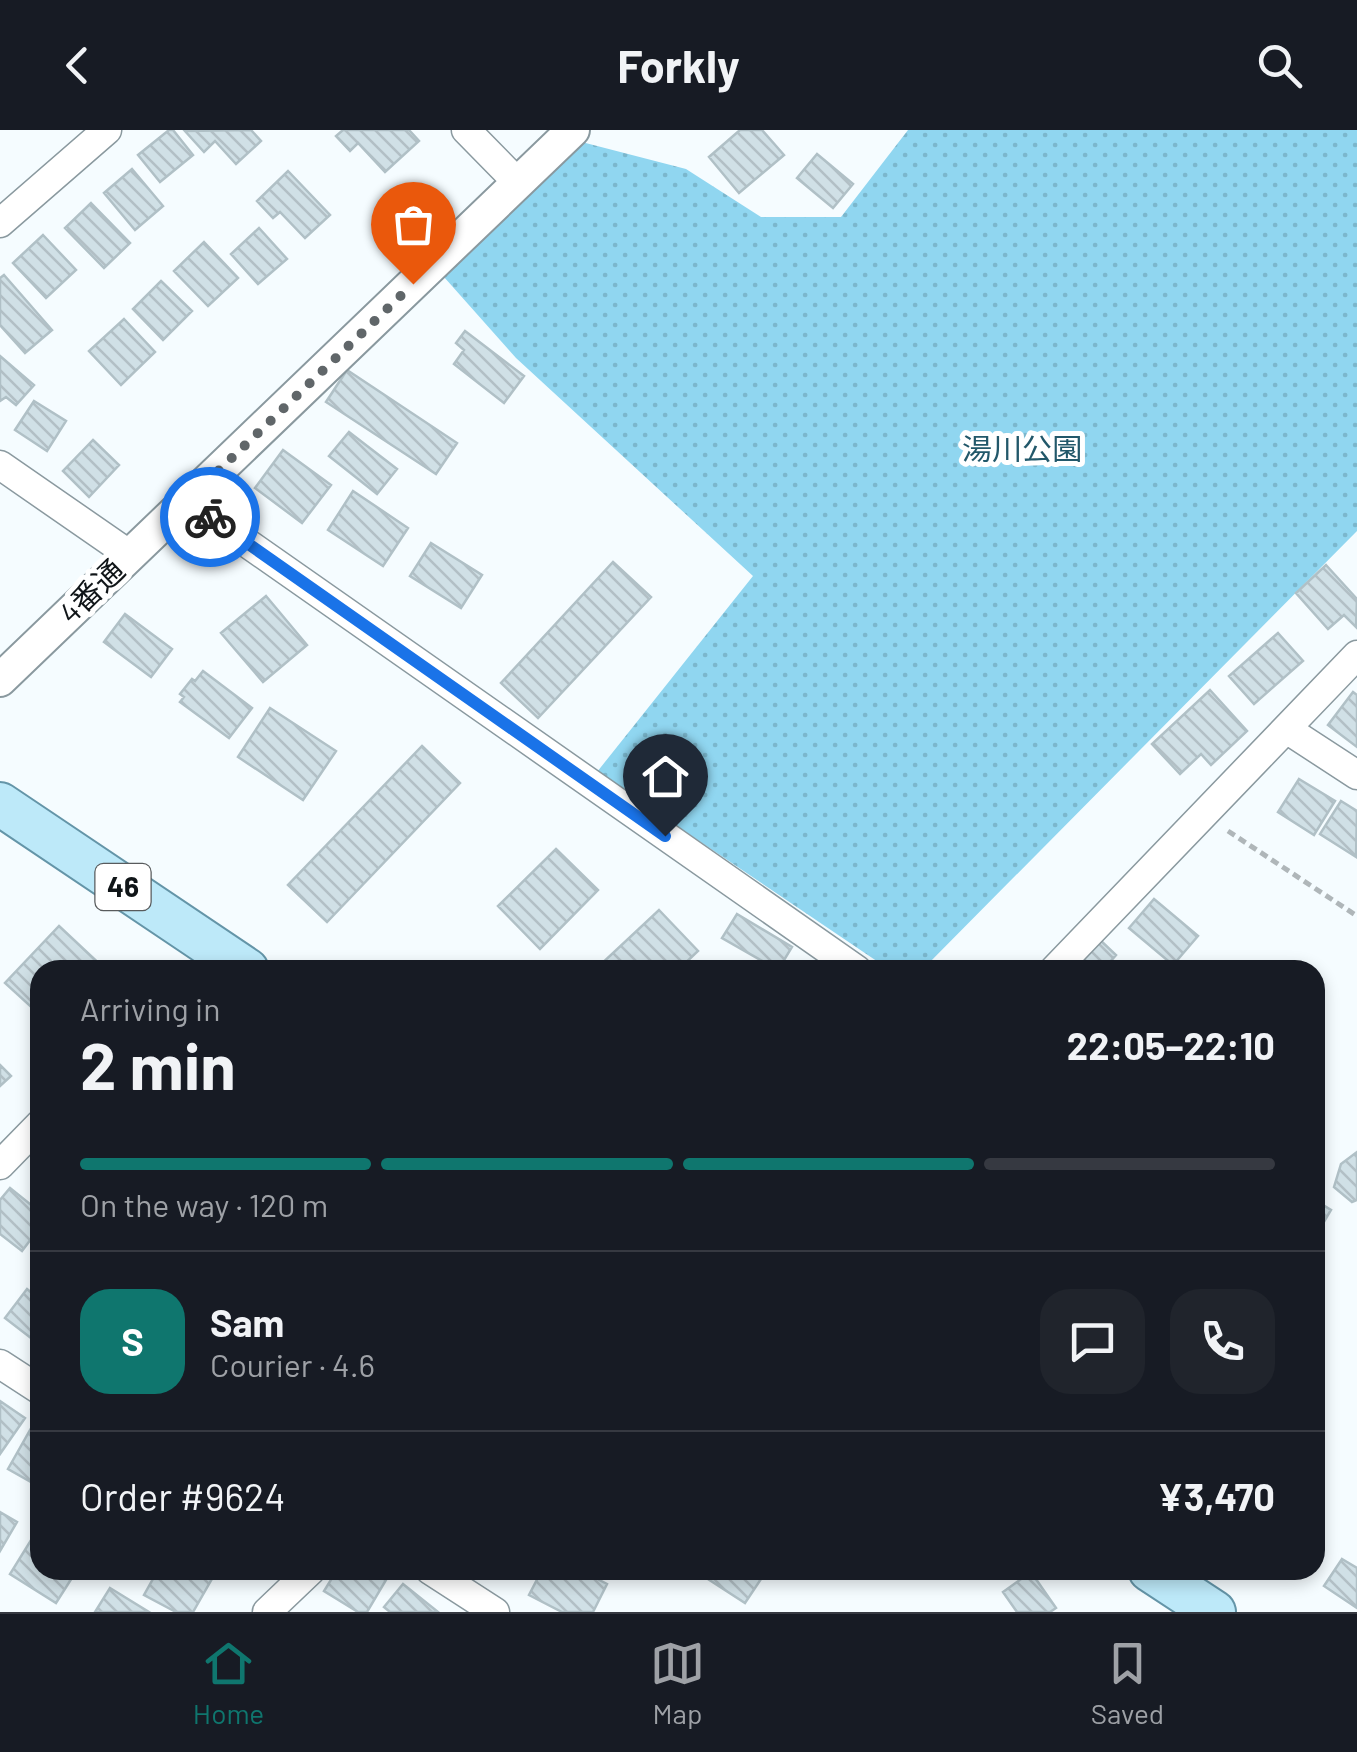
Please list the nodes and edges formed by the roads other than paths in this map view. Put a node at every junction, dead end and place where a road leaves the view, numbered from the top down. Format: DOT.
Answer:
graph roads {
  1 [pos="107,130"];
  2 [pos="466,130"];
  3 [pos="573,130"];
  4 [pos="518,183"];
  5 [pos="0,223"];
  6 [pos="0,465"];
  7 [pos="187,501"];
  8 [pos="130,556"];
  9 [pos="1357,655"];
  10 [pos="0,680"];
  11 [pos="1288,730"];
  12 [pos="1357,775"];
  13 [pos="0,804"];
  14 [pos="214,960"];
  15 [pos="843,960"];
  16 [pos="1064,960"];
  17 [pos="30,1134"];
  18 [pos="0,1164"];
  19 [pos="0,1364"];
  20 [pos="30,1384"];
  21 [pos="301,1580"];
  22 [pos="445,1580"];
  23 [pos="1165,1580"];
  24 [pos="267,1612"];
  25 [pos="495,1612"];
  26 [pos="1214,1612"];
  1 -- 5 [label="street"];
  2 -- 4 [label="street"];
  3 -- 4 [label="street, 4番通"];
  4 -- 7 [label="street, 4番通"];
  6 -- 8 [label="street"];
  7 -- 8 [label="street, 4番通"];
  7 -- 15 [label="street"];
  8 -- 10 [label="street, 4番通"];
  9 -- 11 [label="street"];
  11 -- 12 [label="street"];
  11 -- 16 [label="street"];
  13 -- 14 [label="main road, 46"];
  17 -- 18 [label="street"];
  19 -- 20 [label="street"];
  21 -- 24 [label="street"];
  22 -- 25 [label="street"];
  23 -- 26 [label="main road"];
}
